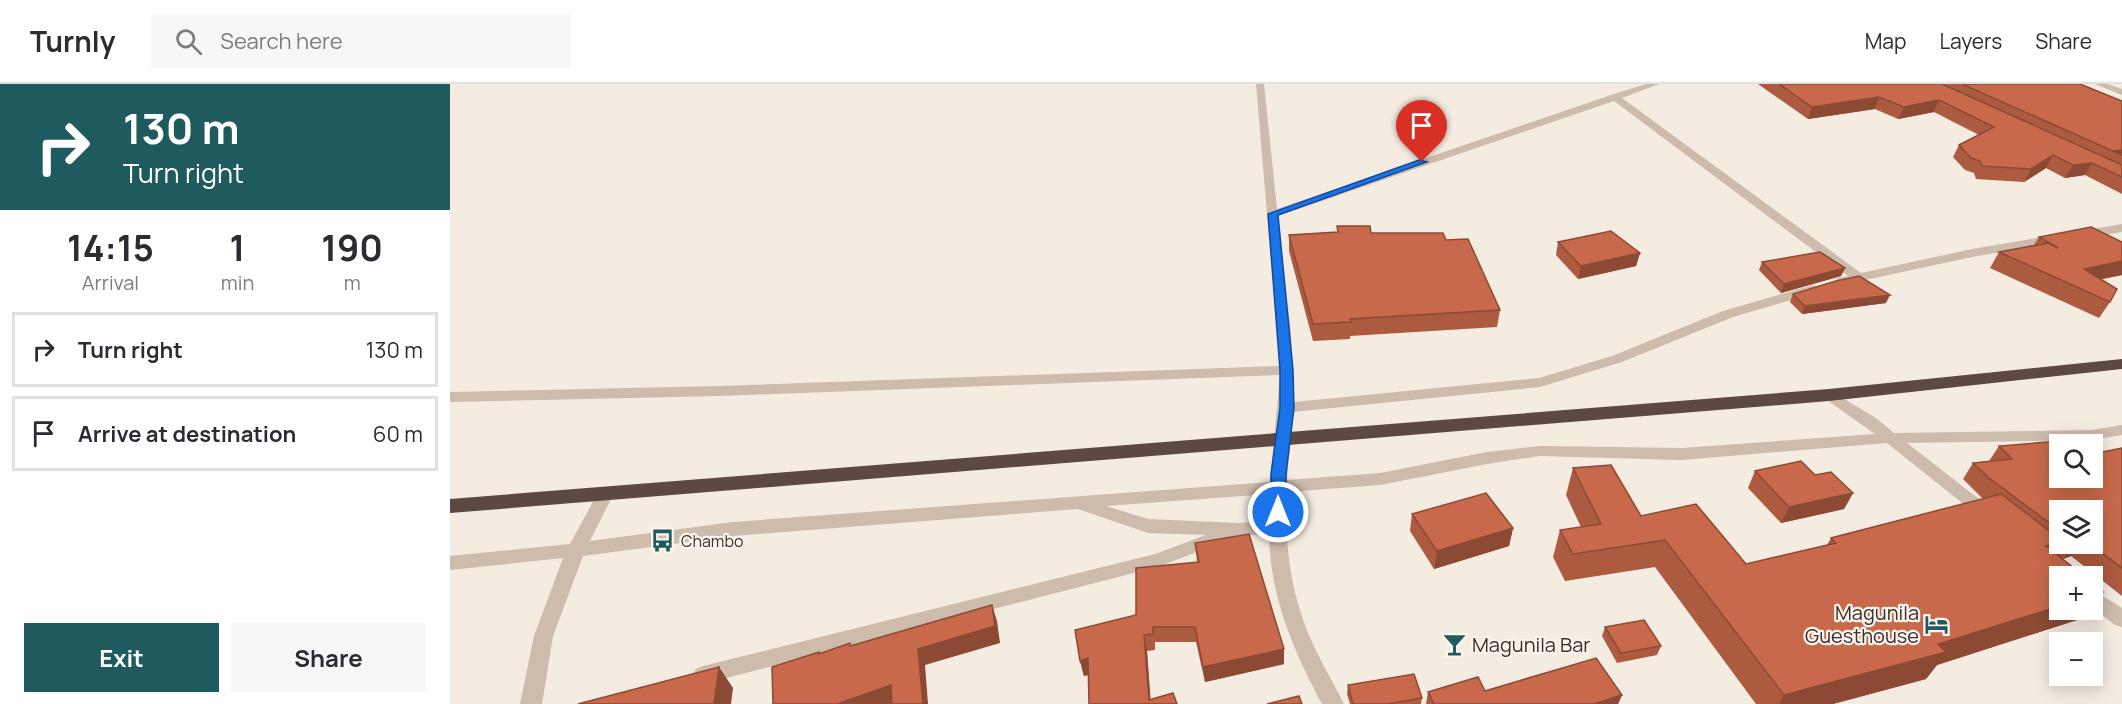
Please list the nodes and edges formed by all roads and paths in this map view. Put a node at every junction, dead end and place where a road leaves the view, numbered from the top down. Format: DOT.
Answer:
graph roads {
  1 [pos="1260,84"];
  2 [pos="1655,84"];
  3 [pos="2099,84"];
  4 [pos="2122,92"];
  5 [pos="1614,96"];
  6 [pos="1273,214"];
  7 [pos="2122,228"];
  8 [pos="1858,278"];
  9 [pos="2122,363"];
  10 [pos="1287,370"];
  11 [pos="1829,395"];
  12 [pos="450,398"];
  13 [pos="1287,408"];
  14 [pos="2122,430"];
  15 [pos="1284,438"];
  16 [pos="1889,438"];
  17 [pos="1279,487"];
  18 [pos="606,494"];
  19 [pos="1076,503"];
  20 [pos="450,506"];
  21 [pos="2001,525"];
  22 [pos="1279,527"];
  23 [pos="1239,530"];
  24 [pos="576,550"];
  25 [pos="450,563"];
  26 [pos="2103,604"];
  27 [pos="2122,619"];
  28 [pos="680,681"];
  29 [pos="531,704"];
  30 [pos="1333,704"];
  1 -- 6 [label="street"];
  2 -- 5 [label="street"];
  3 -- 4 [label="street"];
  5 -- 6 [label="street"];
  5 -- 8 [label="street"];
  6 -- 10 [label="street"];
  7 -- 8 [label="street"];
  8 -- 13 [label="street"];
  9 -- 11 [label="highway"];
  10 -- 12 [label="street"];
  10 -- 13 [label="street"];
  11 -- 15 [label="highway"];
  11 -- 16 [label="street"];
  13 -- 15 [label="street"];
  14 -- 16 [label="street"];
  15 -- 17 [label="street"];
  15 -- 18 [label="highway"];
  16 -- 17 [label="street"];
  16 -- 21 [label="street"];
  17 -- 19 [label="street"];
  17 -- 22 [label="street"];
  18 -- 20 [label="highway"];
  18 -- 24 [label="street"];
  19 -- 23 [label="street"];
  19 -- 24 [label="street"];
  22 -- 23 [label="street"];
  22 -- 30 [label="street"];
  23 -- 28 [label="street"];
  24 -- 25 [label="street"];
  24 -- 29 [label="street"];
  26 -- 27 [label="street"];
}
